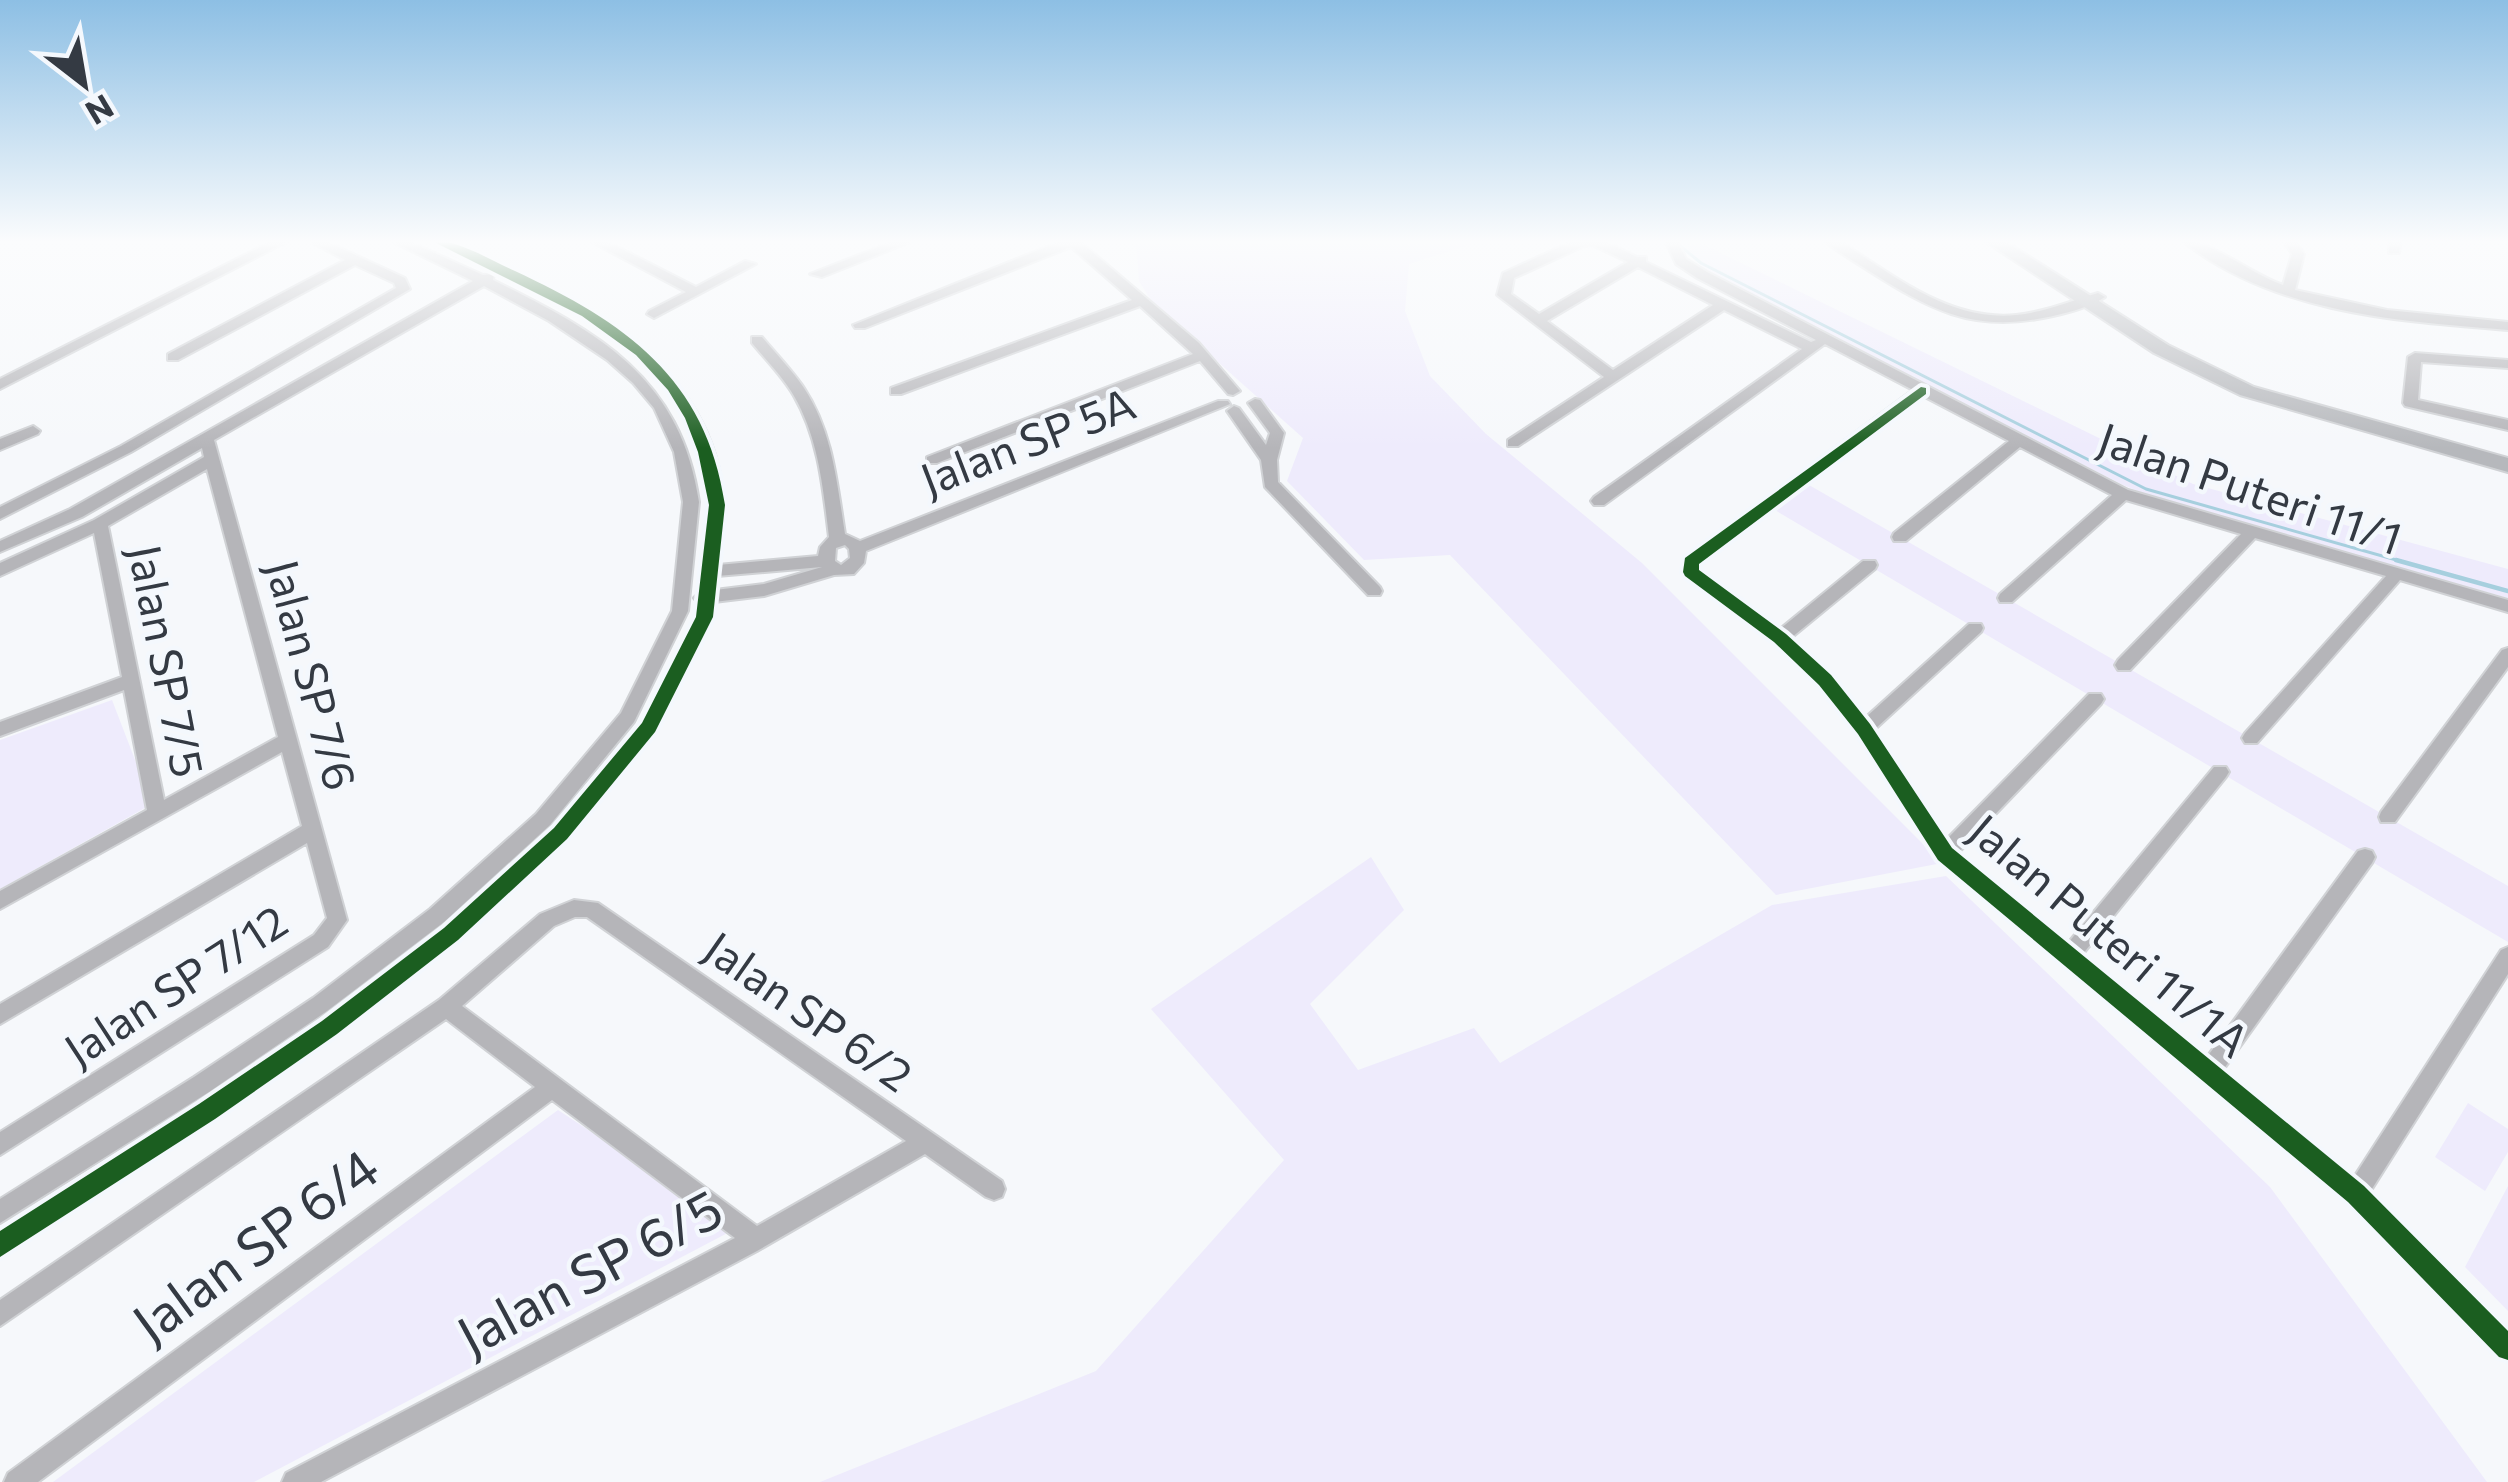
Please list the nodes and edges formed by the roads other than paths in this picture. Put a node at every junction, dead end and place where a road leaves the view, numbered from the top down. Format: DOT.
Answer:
graph roads {
  1 [pos="149,309"];
  2 [pos="263,309"];
  3 [pos="372,309"];
  4 [pos="434,309"];
  5 [pos="531,309"];
  6 [pos="570,309"];
  7 [pos="663,309"];
  8 [pos="900,309"];
  9 [pos="1119,309"];
  10 [pos="1148,309"];
  11 [pos="1522,309"];
  12 [pos="1557,309"];
  13 [pos="1715,309"];
  14 [pos="1737,309"];
  15 [pos="1771,309"];
  16 [pos="1942,309"];
  17 [pos="1968,309"];
  18 [pos="2047,309"];
  19 [pos="2050,309"];
  20 [pos="2100,309"];
  21 [pos="2104,309"];
  22 [pos="2364,309"];
  23 [pos="654,314"];
  24 [pos="1537,321"];
  25 [pos="860,325"];
  26 [pos="2508,326"];
  27 [pos="1827,337"];
  28 [pos="757,340"];
  29 [pos="1812,348"];
  30 [pos="1203,355"];
  31 [pos="172,358"];
  32 [pos="2508,364"];
  33 [pos="1612,376"];
  34 [pos="0,385"];
  35 [pos="896,391"];
  36 [pos="1921,391"];
  37 [pos="1230,402"];
  38 [pos="2508,425"];
  39 [pos="33,431"];
  40 [pos="207,440"];
  41 [pos="2019,440"];
  42 [pos="1513,443"];
  43 [pos="0,445"];
  44 [pos="2508,452"];
  45 [pos="211,460"];
  46 [pos="932,460"];
  47 [pos="1270,460"];
  48 [pos="2508,465"];
  49 [pos="2122,494"];
  50 [pos="1599,501"];
  51 [pos="0,514"];
  52 [pos="100,524"];
  53 [pos="2249,535"];
  54 [pos="1900,537"];
  55 [pos="838,543"];
  56 [pos="0,547"];
  57 [pos="860,547"];
  58 [pos="829,565"];
  59 [pos="1869,566"];
  60 [pos="0,570"];
  61 [pos="717,570"];
  62 [pos="693,572"];
  63 [pos="2396,577"];
  64 [pos="1373,591"];
  65 [pos="710,598"];
  66 [pos="2006,598"];
  67 [pos="685,599"];
  68 [pos="2508,606"];
  69 [pos="1975,628"];
  70 [pos="1780,638"];
  71 [pos="2508,654"];
  72 [pos="2123,665"];
  73 [pos="128,682"];
  74 [pos="2095,699"];
  75 [pos="0,729"];
  76 [pos="1864,729"];
  77 [pos="2251,738"];
  78 [pos="288,740"];
  79 [pos="2220,772"];
  80 [pos="157,813"];
  81 [pos="2389,817"];
  82 [pos="312,830"];
  83 [pos="1945,854"];
  84 [pos="2365,857"];
  85 [pos="0,901"];
  86 [pos="332,931"];
  87 [pos="2508,956"];
  88 [pos="2069,957"];
  89 [pos="446,1007"];
  90 [pos="0,1015"];
  91 [pos="2209,1072"];
  92 [pos="552,1087"];
  93 [pos="926,1142"];
  94 [pos="0,1144"];
  95 [pos="994,1189"];
  96 [pos="2356,1194"];
  97 [pos="0,1213"];
  98 [pos="755,1240"];
  99 [pos="0,1245"];
  100 [pos="0,1314"];
  101 [pos="2508,1348"];
  102 [pos="17,1482"];
  103 [pos="295,1482"];
  1 -- 34 [label="street"];
  2 -- 31 [label="street"];
  3 -- 51 [label="street"];
  4 -- 40 [label="street"];
  5 -- 62 [label="street"];
  6 -- 61 [label="street"];
  7 -- 23 [label="street"];
  8 -- 25 [label="street"];
  9 -- 35 [label="street"];
  10 -- 30 [label="street"];
  11 -- 24 [label="street"];
  12 -- 24 [label="street"];
  13 -- 33 [label="street"];
  14 -- 29 [label="street"];
  15 -- 27 [label="street, Jalan Puteri 11/1"];
  16 -- 19 [label="street"];
  17 -- 18 [label="street"];
  20 -- 48 [label="main road"];
  21 -- 44 [label="main road"];
  22 -- 26 [label="street"];
  24 -- 33 [label="street"];
  27 -- 29 [label="street"];
  27 -- 36 [label="street, Jalan Puteri 11/1"];
  28 -- 55 [label="street"];
  29 -- 50 [label="street"];
  30 -- 37 [label="street"];
  30 -- 46 [label="street"];
  32 -- 38 [label="street"];
  33 -- 42 [label="street"];
  36 -- 41 [label="street, Jalan Puteri 11/1"];
  36 -- 70 [label="street, Jalan Puteri 11/1A"];
  37 -- 47 [label="street"];
  37 -- 47 [label="street"];
  37 -- 57 [label="street, Jalan SP 5A"];
  39 -- 43 [label="street"];
  40 -- 45 [label="street, Jalan SP 7/6"];
  40 -- 56 [label="street"];
  41 -- 49 [label="street, Jalan Puteri 11/1"];
  41 -- 54 [label="street"];
  45 -- 52 [label="street"];
  45 -- 78 [label="street, Jalan SP 7/6"];
  47 -- 64 [label="street"];
  49 -- 53 [label="street, Jalan Puteri 11/1"];
  49 -- 66 [label="street"];
  52 -- 60 [label="street"];
  52 -- 73 [label="street, Jalan SP 7/5"];
  53 -- 63 [label="street, Jalan Puteri 11/1"];
  53 -- 72 [label="street"];
  55 -- 57 [label="street"];
  55 -- 58 [label="street"];
  57 -- 58 [label="street, Jalan SP 5A"];
  58 -- 61 [label="street"];
  58 -- 65 [label="street, Jalan SP 5A"];
  59 -- 70 [label="street"];
  61 -- 62 [label="street"];
  61 -- 65 [label="street"];
  62 -- 67 [label="street"];
  63 -- 68 [label="street, Jalan Puteri 11/1"];
  63 -- 77 [label="street"];
  65 -- 67 [label="street, Jalan SP 5A"];
  65 -- 99 [label="street"];
  67 -- 97 [label="street"];
  69 -- 76 [label="street"];
  70 -- 76 [label="street, Jalan Puteri 11/1A"];
  71 -- 81 [label="street"];
  73 -- 75 [label="street"];
  73 -- 80 [label="street, Jalan SP 7/5"];
  74 -- 83 [label="street"];
  76 -- 83 [label="street, Jalan Puteri 11/1A"];
  78 -- 80 [label="street"];
  78 -- 82 [label="street, Jalan SP 7/6"];
  79 -- 88 [label="street"];
  80 -- 85 [label="street"];
  82 -- 86 [label="street, Jalan SP 7/6"];
  82 -- 90 [label="street"];
  83 -- 88 [label="street, Jalan Puteri 11/1A"];
  84 -- 91 [label="street"];
  86 -- 94 [label="street, Jalan SP 7/12"];
  87 -- 96 [label="street"];
  88 -- 91 [label="street, Jalan Puteri 11/1A"];
  89 -- 92 [label="street"];
  89 -- 93 [label="street, Jalan SP 6/2"];
  89 -- 100 [label="street"];
  91 -- 96 [label="street, Jalan Puteri 11/1A"];
  92 -- 98 [label="street"];
  92 -- 102 [label="street, Jalan SP 6/4"];
  93 -- 95 [label="street, Jalan SP 6/2"];
  93 -- 98 [label="street, Jalan SP 6/5"];
  96 -- 101 [label="street, Jalan Puteri 11/1A"];
  98 -- 103 [label="street, Jalan SP 6/5"];
}
